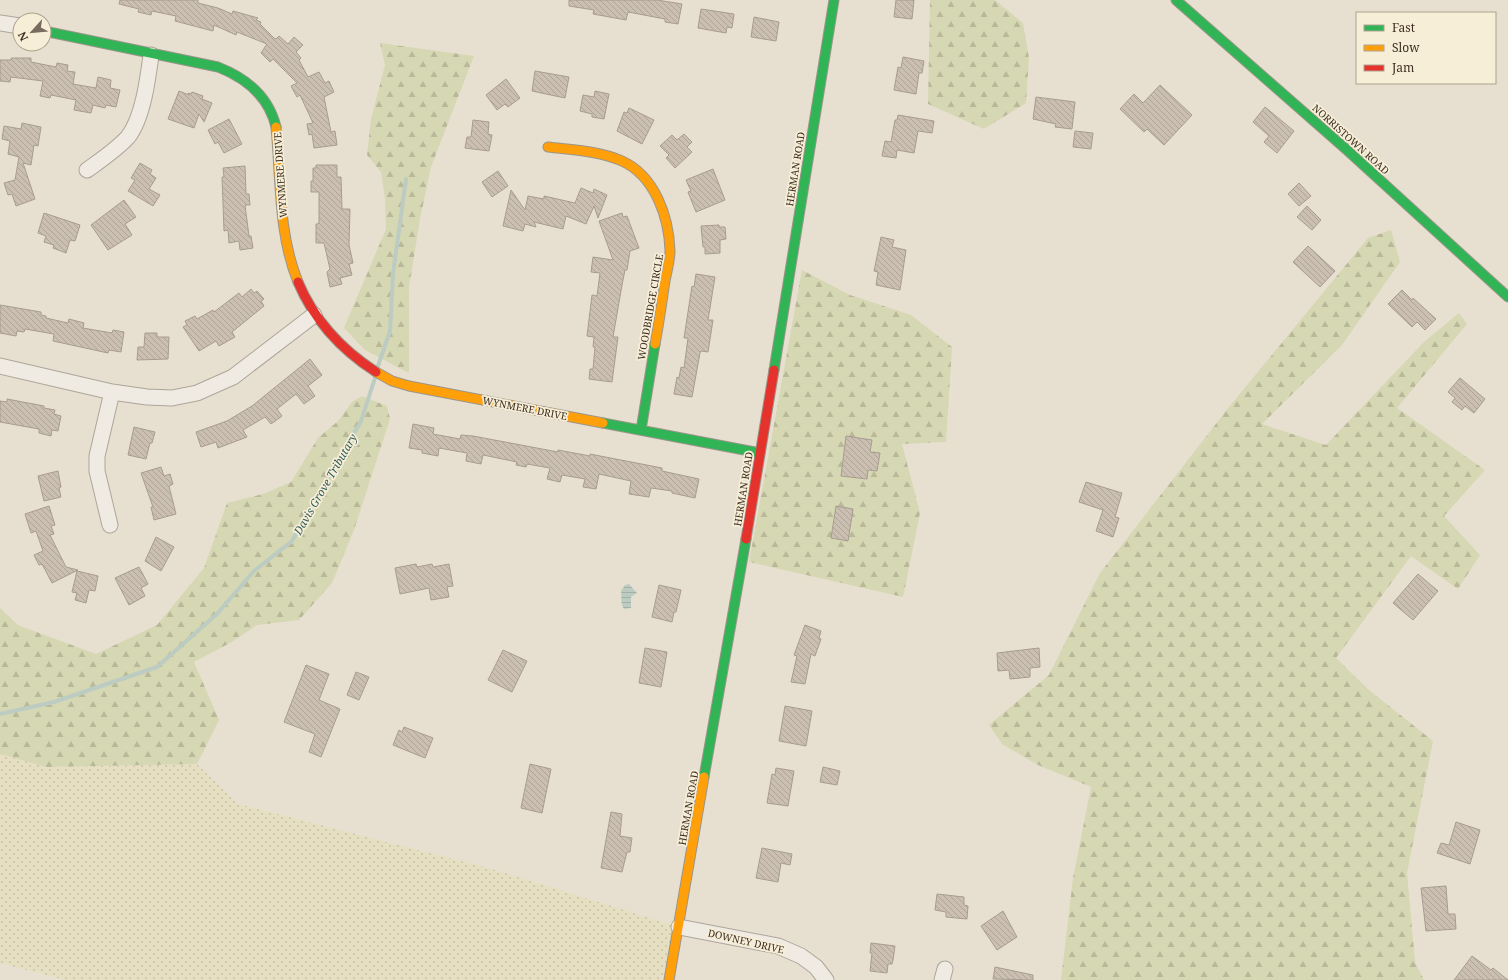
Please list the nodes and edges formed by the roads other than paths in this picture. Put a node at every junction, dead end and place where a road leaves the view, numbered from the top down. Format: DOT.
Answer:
graph roads {
  1 [pos="834,0"];
  2 [pos="1176,0"];
  3 [pos="0,23"];
  4 [pos="12,25"];
  5 [pos="52,33"];
  6 [pos="152,55"];
  7 [pos="548,146"];
  8 [pos="87,170"];
  9 [pos="1508,297"];
  10 [pos="314,315"];
  11 [pos="0,366"];
  12 [pos="112,392"];
  13 [pos="641,430"];
  14 [pos="760,453"];
  15 [pos="110,525"];
  16 [pos="679,927"];
  17 [pos="669,980"];
  18 [pos="826,980"];
  1 -- 14 [label="street, HERMAN ROAD"];
  2 -- 9 [label="street, NORRISTOWN ROAD"];
  3 -- 4 [label="street"];
  5 -- 6 [label="street, WYNMERE DRIVE"];
  6 -- 8 [label="street"];
  6 -- 10 [label="street, WYNMERE DRIVE"];
  7 -- 13 [label="street, WOODBRIDGE CIRCLE"];
  10 -- 12 [label="street"];
  10 -- 13 [label="street, WYNMERE DRIVE"];
  11 -- 12 [label="street"];
  12 -- 15 [label="street"];
  13 -- 14 [label="street, WYNMERE DRIVE"];
  14 -- 16 [label="street, HERMAN ROAD"];
  16 -- 17 [label="street, HERMAN ROAD"];
  16 -- 18 [label="street, DOWNEY DRIVE"];
}
